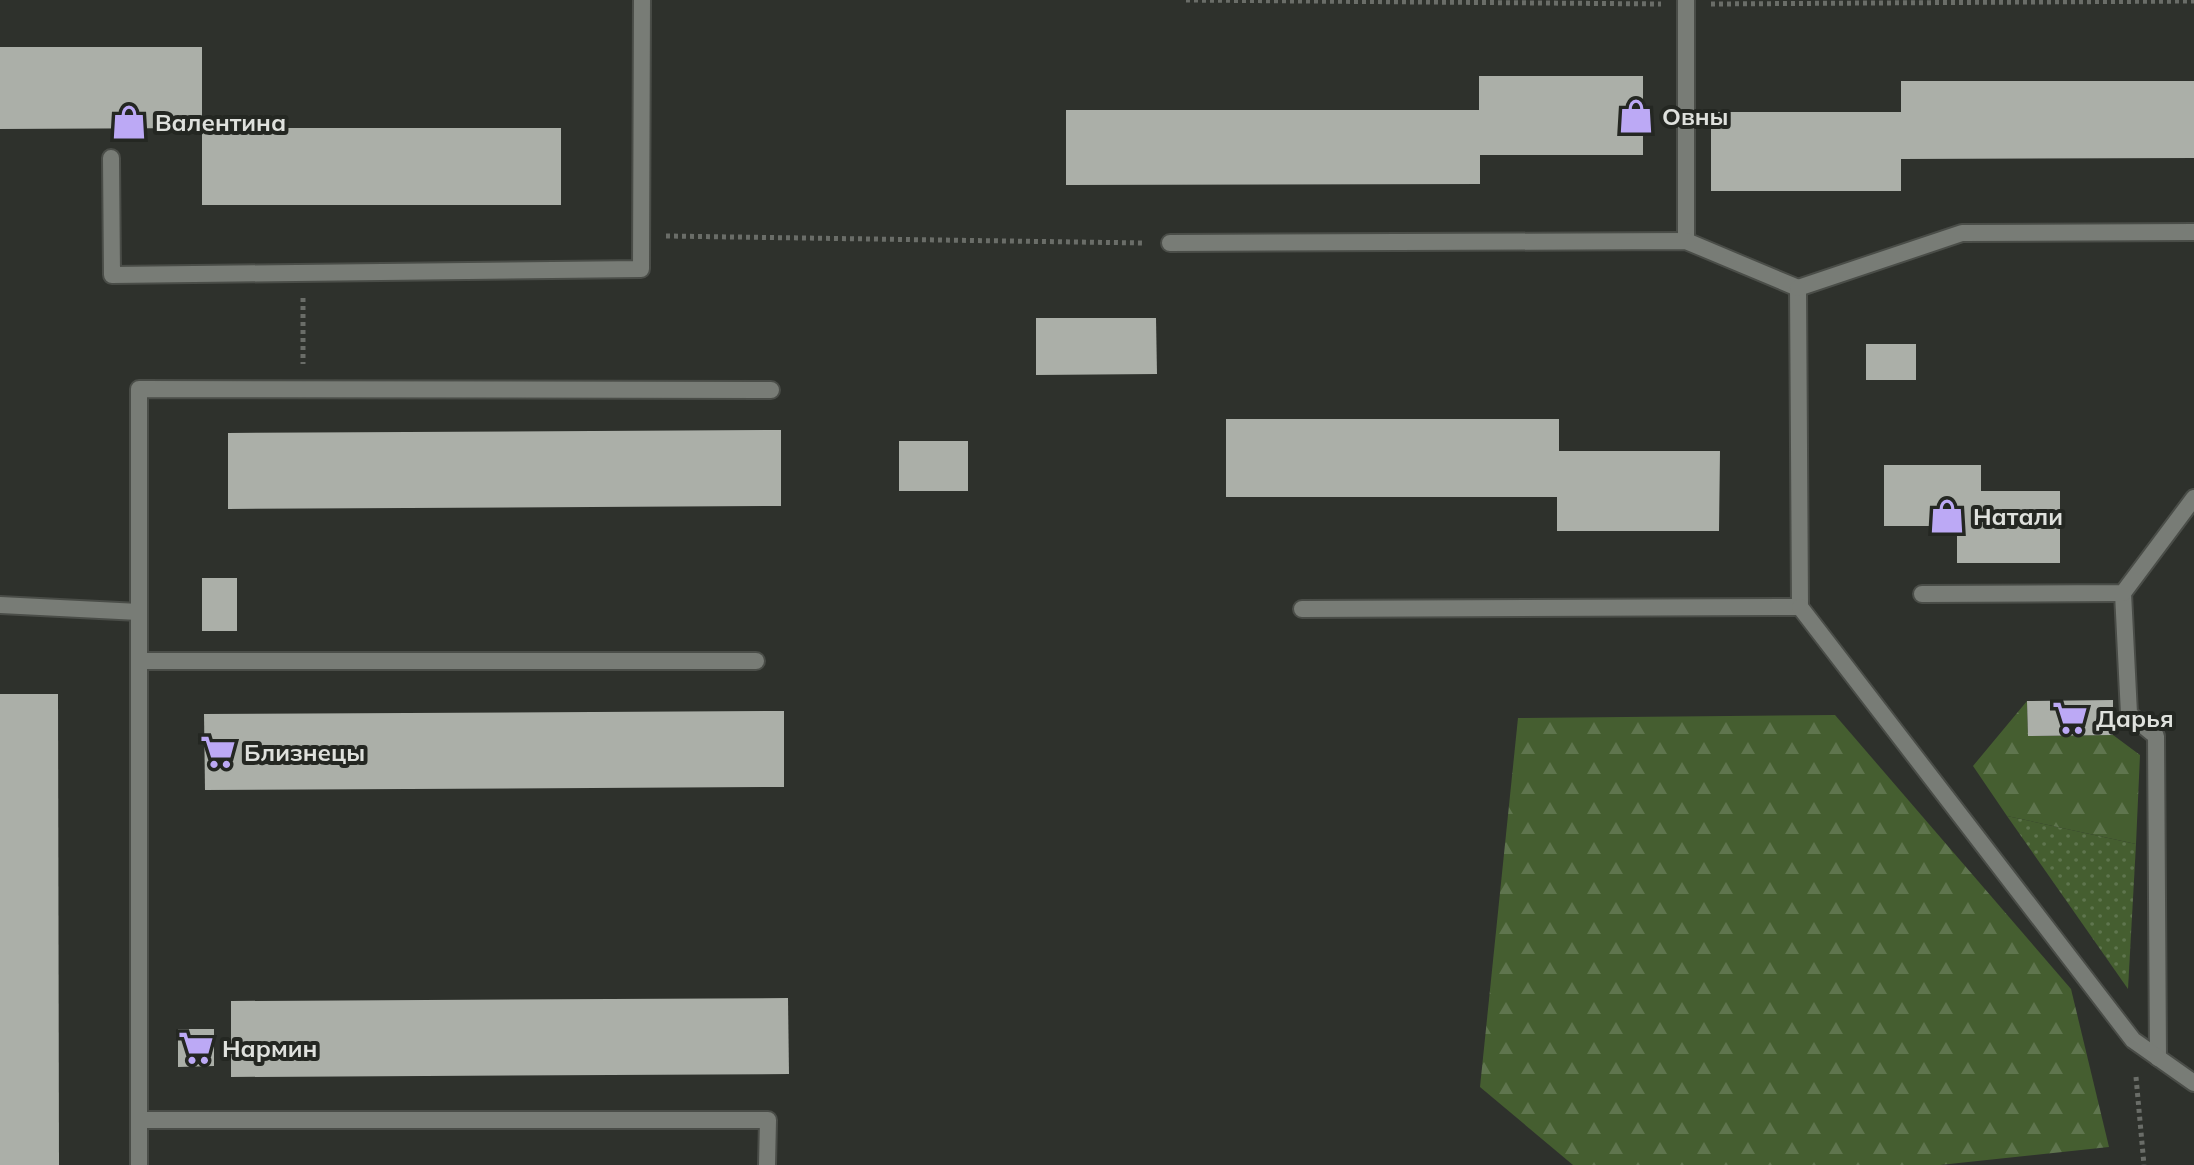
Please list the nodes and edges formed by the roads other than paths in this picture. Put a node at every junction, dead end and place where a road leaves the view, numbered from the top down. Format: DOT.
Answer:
graph roads {
  1 [pos="642,0"];
  2 [pos="1686,0"];
  3 [pos="111,158"];
  4 [pos="2194,232"];
  5 [pos="1686,241"];
  6 [pos="1170,243"];
  7 [pos="1798,288"];
  8 [pos="771,390"];
  9 [pos="2194,498"];
  10 [pos="2123,593"];
  11 [pos="1922,594"];
  12 [pos="0,605"];
  13 [pos="1800,607"];
  14 [pos="1302,609"];
  15 [pos="139,612"];
  16 [pos="139,661"];
  17 [pos="756,661"];
  18 [pos="2158,1058"];
  19 [pos="2194,1083"];
  20 [pos="139,1120"];
  21 [pos="139,1165"];
  22 [pos="767,1165"];
  1 -- 3 [label="lane"];
  2 -- 5 [label="lane"];
  4 -- 7 [label="lane"];
  5 -- 6 [label="lane"];
  5 -- 7 [label="lane"];
  7 -- 13 [label="lane"];
  8 -- 15 [label="lane"];
  9 -- 10 [label="lane"];
  10 -- 11 [label="lane"];
  10 -- 18 [label="lane"];
  12 -- 15 [label="lane"];
  13 -- 14 [label="lane"];
  13 -- 18 [label="lane"];
  15 -- 16 [label="lane"];
  16 -- 17 [label="lane"];
  16 -- 20 [label="lane"];
  18 -- 19 [label="lane"];
  20 -- 21 [label="lane"];
  20 -- 22 [label="lane"];
}
